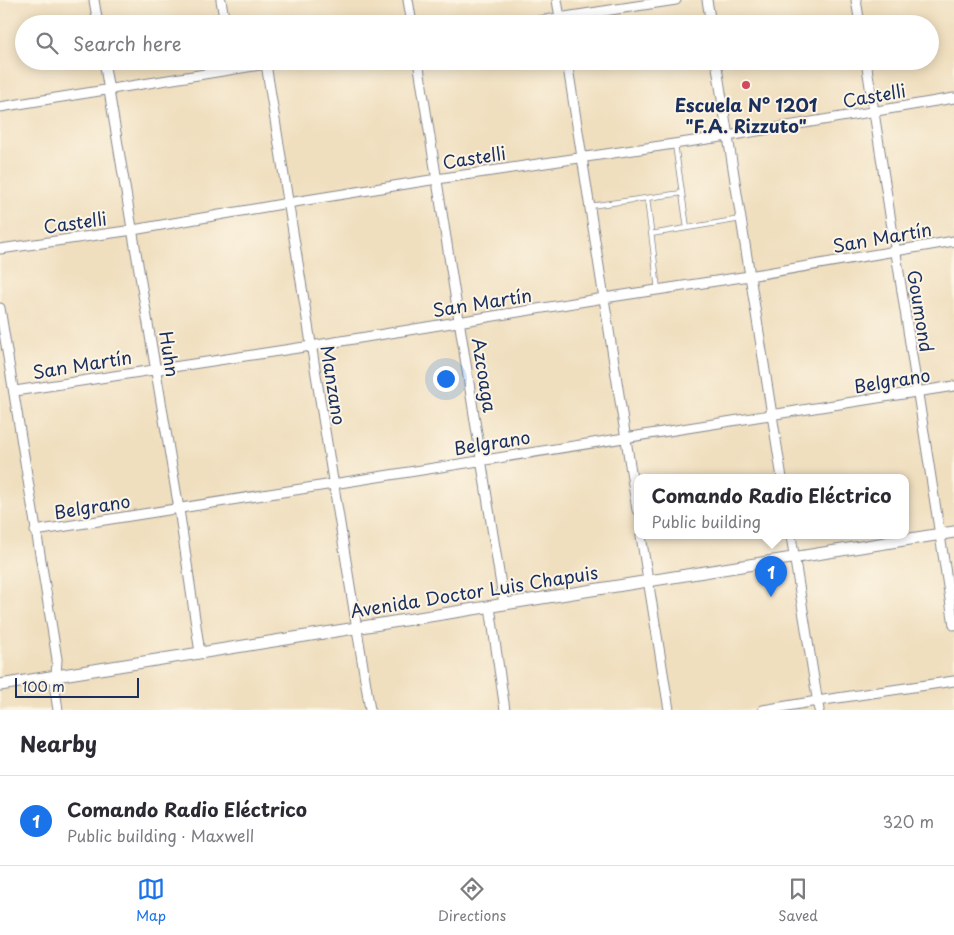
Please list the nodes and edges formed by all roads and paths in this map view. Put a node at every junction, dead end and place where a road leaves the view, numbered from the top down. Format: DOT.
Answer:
graph roads {
  1 [pos="94,0"];
  2 [pos="221,0"];
  3 [pos="408,0"];
  4 [pos="557,0"];
  5 [pos="676,0"];
  6 [pos="707,0"];
  7 [pos="856,0"];
  8 [pos="96,15"];
  9 [pos="224,15"];
  10 [pos="410,15"];
  11 [pos="559,15"];
  12 [pos="589,15"];
  13 [pos="710,15"];
  14 [pos="858,15"];
  15 [pos="106,70"];
  16 [pos="211,70"];
  17 [pos="267,70"];
  18 [pos="420,70"];
  19 [pos="568,70"];
  20 [pos="717,70"];
  21 [pos="867,70"];
  22 [pos="109,90"];
  23 [pos="954,98"];
  24 [pos="0,107"];
  25 [pos="874,112"];
  26 [pos="728,136"];
  27 [pos="675,144"];
  28 [pos="582,157"];
  29 [pos="438,179"];
  30 [pos="682,193"];
  31 [pos="647,198"];
  32 [pos="288,203"];
  33 [pos="590,206"];
  34 [pos="740,219"];
  35 [pos="687,228"];
  36 [pos="133,230"];
  37 [pos="652,234"];
  38 [pos="954,241"];
  39 [pos="0,249"];
  40 [pos="896,252"];
  41 [pos="749,276"];
  42 [pos="658,290"];
  43 [pos="604,298"];
  44 [pos="0,308"];
  45 [pos="460,322"];
  46 [pos="312,346"];
  47 [pos="156,369"];
  48 [pos="954,386"];
  49 [pos="14,391"];
  50 [pos="917,392"];
  51 [pos="772,415"];
  52 [pos="626,438"];
  53 [pos="482,460"];
  54 [pos="781,474"];
  55 [pos="334,483"];
  56 [pos="634,490"];
  57 [pos="179,509"];
  58 [pos="35,531"];
  59 [pos="954,532"];
  60 [pos="940,534"];
  61 [pos="642,539"];
  62 [pos="792,539"];
  63 [pos="795,558"];
  64 [pos="649,581"];
  65 [pos="504,604"];
  66 [pos="490,607"];
  67 [pos="954,624"];
  68 [pos="357,628"];
  69 [pos="200,653"];
  70 [pos="56,676"];
  71 [pos="954,681"];
  72 [pos="0,685"];
  73 [pos="818,705"];
  74 [pos="58,710"];
  75 [pos="370,710"];
  76 [pos="505,710"];
  77 [pos="670,710"];
  78 [pos="763,710"];
  1 -- 8 [label="street"];
  2 -- 9 [label="street"];
  3 -- 10 [label="street"];
  4 -- 11 [label="street"];
  5 -- 12 [label="street"];
  6 -- 13 [label="street"];
  7 -- 14 [label="street"];
  15 -- 22 [label="street, Huhn"];
  16 -- 22 [label="street"];
  17 -- 32 [label="street, Manzano"];
  18 -- 29 [label="street, Azcoaga"];
  19 -- 28 [label="street"];
  20 -- 26 [label="street"];
  21 -- 25 [label="street, Goumond"];
  22 -- 24 [label="street"];
  22 -- 36 [label="street, Huhn"];
  23 -- 25 [label="street, Castelli"];
  25 -- 26 [label="street, Castelli"];
  25 -- 40 [label="street, Goumond"];
  26 -- 27 [label="street, Castelli"];
  26 -- 34 [label="street"];
  27 -- 28 [label="street, Castelli"];
  27 -- 30 [label="lane"];
  28 -- 29 [label="street, Castelli"];
  28 -- 33 [label="street"];
  29 -- 32 [label="street, Castelli"];
  29 -- 45 [label="street, Azcoaga"];
  30 -- 31 [label="lane"];
  30 -- 35 [label="lane"];
  31 -- 33 [label="lane"];
  31 -- 37 [label="lane"];
  32 -- 36 [label="street, Castelli"];
  32 -- 46 [label="street, Manzano"];
  33 -- 43 [label="street"];
  34 -- 35 [label="lane"];
  34 -- 41 [label="street"];
  35 -- 37 [label="lane"];
  36 -- 39 [label="street, Castelli"];
  36 -- 47 [label="street, Huhn"];
  37 -- 42 [label="lane"];
  38 -- 40 [label="street, San Martín"];
  40 -- 41 [label="street, San Martín"];
  40 -- 50 [label="street, Goumond"];
  41 -- 42 [label="street, San Martín"];
  41 -- 51 [label="street"];
  42 -- 43 [label="street, San Martín"];
  43 -- 45 [label="street, San Martín"];
  43 -- 52 [label="street"];
  44 -- 49 [label="street"];
  45 -- 46 [label="street, San Martín"];
  45 -- 53 [label="street, Azcoaga"];
  46 -- 47 [label="street, San Martín"];
  46 -- 55 [label="street, Manzano"];
  47 -- 49 [label="street, San Martín"];
  47 -- 57 [label="street, Huhn"];
  48 -- 50 [label="street, Belgrano"];
  49 -- 58 [label="street"];
  50 -- 51 [label="street, Belgrano"];
  50 -- 60 [label="street, Goumond"];
  51 -- 52 [label="street, Belgrano"];
  51 -- 54 [label="street"];
  52 -- 53 [label="street, Belgrano"];
  52 -- 56 [label="street"];
  53 -- 55 [label="street, Belgrano"];
  53 -- 65 [label="street, Azcoaga"];
  55 -- 57 [label="street, Belgrano"];
  55 -- 68 [label="street, Manzano"];
  57 -- 58 [label="street, Belgrano"];
  57 -- 69 [label="street, Huhn"];
  58 -- 70 [label="street"];
  59 -- 60 [label="main road, Avenida Doctor Luis Chapuis"];
  60 -- 63 [label="main road, Avenida Doctor Luis Chapuis"];
  60 -- 67 [label="street, Goumond"];
  61 -- 64 [label="street"];
  62 -- 63 [label="street"];
  63 -- 64 [label="main road, Avenida Doctor Luis Chapuis"];
  63 -- 73 [label="street"];
  64 -- 65 [label="main road, Avenida Doctor Luis Chapuis"];
  64 -- 77 [label="street"];
  65 -- 66 [label="main road, Avenida Doctor Luis Chapuis"];
  66 -- 68 [label="main road, Avenida Doctor Luis Chapuis"];
  66 -- 76 [label="street"];
  68 -- 69 [label="main road, Avenida Doctor Luis Chapuis"];
  68 -- 75 [label="street, Manzano"];
  69 -- 70 [label="main road, Avenida Doctor Luis Chapuis"];
  70 -- 72 [label="main road, Avenida Doctor Luis Chapuis"];
  70 -- 74 [label="street"];
  71 -- 73 [label="street"];
  73 -- 78 [label="street"];
}
